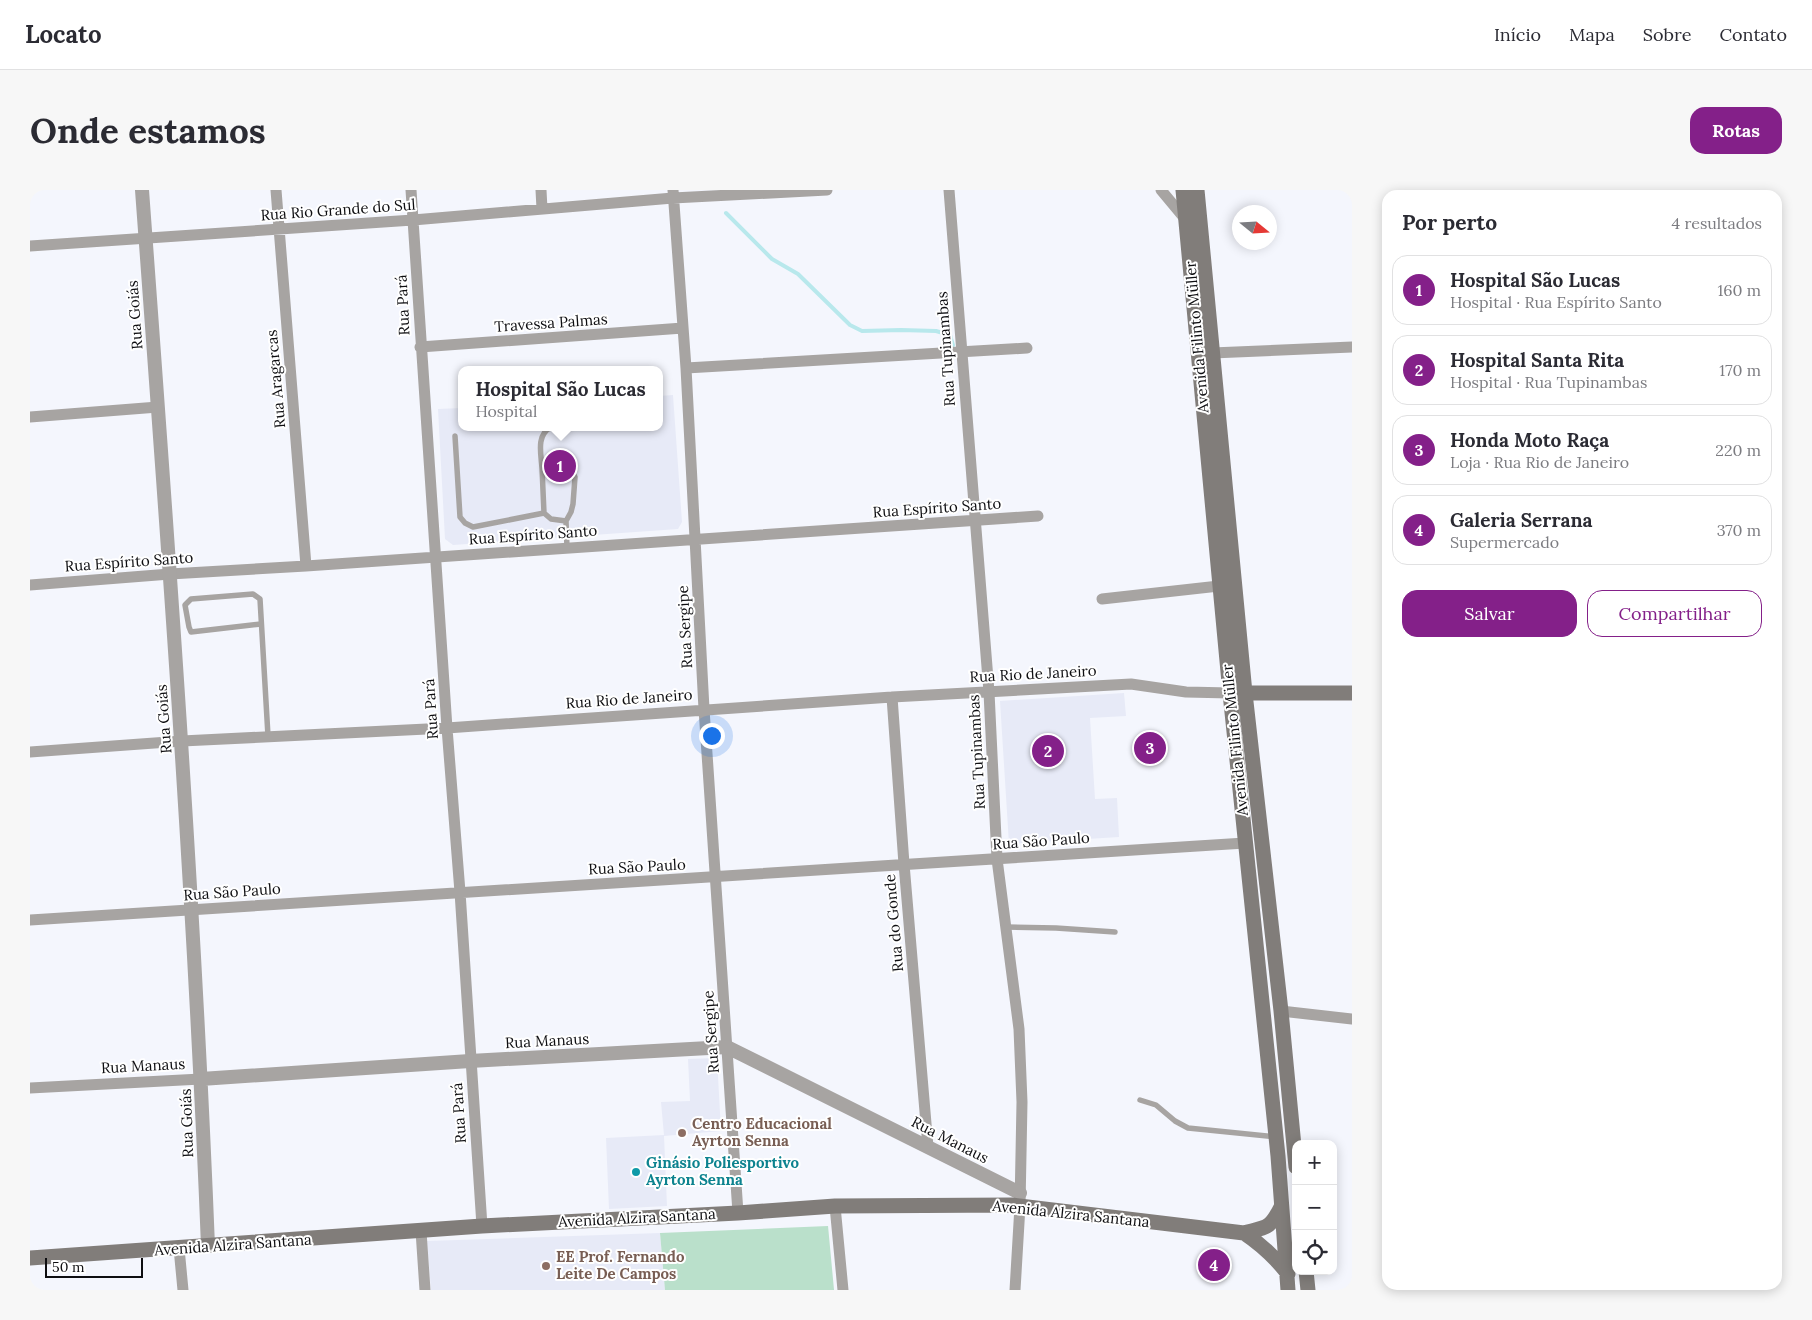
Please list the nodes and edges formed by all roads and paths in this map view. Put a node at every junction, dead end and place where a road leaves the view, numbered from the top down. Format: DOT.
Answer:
graph roads {
  1 [pos="142,190"];
  2 [pos="276,190"];
  3 [pos="411,190"];
  4 [pos="541,190"];
  5 [pos="827,190"];
  6 [pos="949,190"];
  7 [pos="1161,190"];
  8 [pos="1183,190"];
  9 [pos="1197,190"];
  10 [pos="789,191"];
  11 [pos="673,194"];
  12 [pos="542,209"];
  13 [pos="413,220"];
  14 [pos="1186,220"];
  15 [pos="279,229"];
  16 [pos="145,238"];
  17 [pos="30,246"];
  18 [pos="683,328"];
  19 [pos="420,347"];
  20 [pos="1352,347"];
  21 [pos="1027,348"];
  22 [pos="962,351"];
  23 [pos="1212,353"];
  24 [pos="686,368"];
  25 [pos="158,408"];
  26 [pos="30,416"];
  27 [pos="547,431"];
  28 [pos="455,436"];
  29 [pos="542,468"];
  30 [pos="544,513"];
  31 [pos="1038,516"];
  32 [pos="566,521"];
  33 [pos="975,521"];
  34 [pos="694,539"];
  35 [pos="567,548"];
  36 [pos="435,556"];
  37 [pos="306,566"];
  38 [pos="170,574"];
  39 [pos="30,585"];
  40 [pos="1220,586"];
  41 [pos="1102,599"];
  42 [pos="261,624"];
  43 [pos="989,692"];
  44 [pos="1230,693"];
  45 [pos="1245,693"];
  46 [pos="1352,693"];
  47 [pos="892,697"];
  48 [pos="704,709"];
  49 [pos="447,728"];
  50 [pos="268,736"];
  51 [pos="182,741"];
  52 [pos="30,752"];
  53 [pos="1245,843"];
  54 [pos="997,859"];
  55 [pos="904,864"];
  56 [pos="716,877"];
  57 [pos="460,892"];
  58 [pos="191,909"];
  59 [pos="30,920"];
  60 [pos="1006,928"];
  61 [pos="1115,932"];
  62 [pos="1281,1011"];
  63 [pos="1352,1019"];
  64 [pos="727,1047"];
  65 [pos="470,1061"];
  66 [pos="201,1079"];
  67 [pos="30,1088"];
  68 [pos="1140,1100"];
  69 [pos="1276,1137"];
  70 [pos="1293,1140"];
  71 [pos="928,1147"];
  72 [pos="1020,1200"];
  73 [pos="835,1206"];
  74 [pos="1281,1207"];
  75 [pos="738,1212"];
  76 [pos="482,1226"];
  77 [pos="421,1231"];
  78 [pos="1244,1233"];
  79 [pos="208,1246"];
  80 [pos="179,1248"];
  81 [pos="30,1258"];
  82 [pos="1288,1274"];
  83 [pos="1306,1275"];
  84 [pos="182,1290"];
  85 [pos="425,1290"];
  86 [pos="843,1290"];
  87 [pos="1014,1290"];
  88 [pos="1288,1290"];
  89 [pos="1295,1290"];
  90 [pos="1308,1290"];
  1 -- 16 [label="street, Rua Goiás"];
  2 -- 15 [label="street, Rua Aragarcas"];
  3 -- 13 [label="street, Rua Pará"];
  4 -- 12 [label="street"];
  5 -- 10 [label="street, Rua Rio Grande do Sul"];
  6 -- 22 [label="street, Rua Tupinambas"];
  7 -- 14 [label="street"];
  8 -- 14 [label="main road, Avenida Filinto Müller"];
  9 -- 23 [label="main road, Avenida Filinto Müller"];
  10 -- 11 [label="street, Rua Rio Grande do Sul"];
  11 -- 12 [label="street, Rua Rio Grande do Sul"];
  11 -- 18 [label="street, Rua Sergipe"];
  12 -- 13 [label="street, Rua Rio Grande do Sul"];
  13 -- 15 [label="street, Rua Rio Grande do Sul"];
  13 -- 19 [label="street, Rua Pará"];
  14 -- 40 [label="main road, Avenida Filinto Müller"];
  15 -- 16 [label="street, Rua Rio Grande do Sul"];
  15 -- 37 [label="street, Rua Aragarcas"];
  16 -- 17 [label="street, Rua Rio Grande do Sul"];
  16 -- 25 [label="street, Rua Goiás"];
  18 -- 19 [label="street, Travessa Palmas"];
  18 -- 24 [label="street, Rua Sergipe"];
  19 -- 36 [label="street, Rua Pará"];
  20 -- 23 [label="street"];
  21 -- 22 [label="street"];
  22 -- 24 [label="street"];
  22 -- 33 [label="street, Rua Tupinambas"];
  23 -- 45 [label="main road, Avenida Filinto Müller"];
  24 -- 34 [label="street, Rua Sergipe"];
  25 -- 26 [label="street"];
  25 -- 38 [label="street, Rua Goiás"];
  27 -- 29 [label="lane"];
  28 -- 30 [label="lane"];
  29 -- 30 [label="lane"];
  29 -- 32 [label="lane"];
  30 -- 32 [label="lane"];
  31 -- 33 [label="street, Rua Espírito Santo"];
  32 -- 35 [label="lane"];
  33 -- 34 [label="street, Rua Espírito Santo"];
  33 -- 43 [label="street, Rua Tupinambas"];
  34 -- 35 [label="street, Rua Espírito Santo"];
  34 -- 48 [label="street, Rua Sergipe"];
  35 -- 36 [label="street, Rua Espírito Santo"];
  36 -- 37 [label="street, Rua Espírito Santo"];
  36 -- 49 [label="street, Rua Pará"];
  37 -- 38 [label="street, Rua Espírito Santo"];
  38 -- 39 [label="street, Rua Espírito Santo"];
  38 -- 51 [label="street, Rua Goiás"];
  40 -- 41 [label="street"];
  40 -- 44 [label="main road, Avenida Filinto Müller"];
  42 -- 42 [label="lane"];
  42 -- 50 [label="lane"];
  43 -- 44 [label="street, Rua Rio de Janeiro"];
  43 -- 47 [label="street, Rua Rio de Janeiro"];
  43 -- 54 [label="street, Rua Tupinambas"];
  44 -- 45 [label="main road"];
  44 -- 53 [label="main road, Avenida Filinto Müller"];
  45 -- 46 [label="main road"];
  45 -- 62 [label="main road, Avenida Filinto Müller"];
  47 -- 48 [label="street, Rua Rio de Janeiro"];
  47 -- 55 [label="street, Rua do Gonde"];
  48 -- 49 [label="street, Rua Rio de Janeiro"];
  48 -- 56 [label="street, Rua Sergipe"];
  49 -- 50 [label="street, Rua Rio de Janeiro"];
  49 -- 57 [label="street, Rua Pará"];
  50 -- 51 [label="street, Rua Rio de Janeiro"];
  51 -- 52 [label="street, Rua Rio de Janeiro"];
  51 -- 58 [label="street, Rua Goiás"];
  53 -- 54 [label="street, Rua São Paulo"];
  53 -- 69 [label="main road, Avenida Filinto Müller"];
  54 -- 55 [label="street, Rua São Paulo"];
  54 -- 60 [label="street, Rua Tupinambas"];
  55 -- 56 [label="street, Rua São Paulo"];
  55 -- 71 [label="street, Rua do Gonde"];
  56 -- 57 [label="street, Rua São Paulo"];
  56 -- 64 [label="street, Rua Sergipe"];
  57 -- 58 [label="street, Rua São Paulo"];
  57 -- 65 [label="street, Rua Pará"];
  58 -- 59 [label="street, Rua São Paulo"];
  58 -- 66 [label="street, Rua Goiás"];
  60 -- 61 [label="lane"];
  60 -- 72 [label="street, Rua Tupinambas"];
  62 -- 63 [label="street"];
  62 -- 70 [label="main road, Avenida Filinto Müller"];
  64 -- 65 [label="street, Rua Manaus"];
  64 -- 71 [label="street, Rua Manaus"];
  64 -- 75 [label="street, Rua Sergipe"];
  65 -- 66 [label="street, Rua Manaus"];
  65 -- 76 [label="street, Rua Pará"];
  66 -- 67 [label="street, Rua Manaus"];
  66 -- 79 [label="street, Rua Goiás"];
  68 -- 69 [label="lane"];
  69 -- 74 [label="main road, Avenida Filinto Müller"];
  71 -- 72 [label="street, Rua Manaus"];
  72 -- 73 [label="main road, Avenida Alzira Santana"];
  72 -- 78 [label="main road, Avenida Alzira Santana"];
  72 -- 87 [label="street, Rua Tupinambas"];
  73 -- 75 [label="main road, Avenida Alzira Santana"];
  73 -- 86 [label="street"];
  74 -- 78 [label="main road, Avenida Alzira Santana"];
  74 -- 82 [label="main road, Avenida Filinto Müller"];
  75 -- 76 [label="main road, Avenida Alzira Santana"];
  76 -- 77 [label="main road, Avenida Alzira Santana"];
  77 -- 79 [label="main road, Avenida Alzira Santana"];
  77 -- 85 [label="street"];
  78 -- 82 [label="main road, Avenida Alzira Santana"];
  79 -- 80 [label="main road, Avenida Alzira Santana"];
  80 -- 81 [label="main road, Avenida Alzira Santana"];
  80 -- 84 [label="street"];
  82 -- 88 [label="main road, Avenida Filinto Müller"];
  82 -- 89 [label="main road, Avenida Alzira Santana"];
  83 -- 90 [label="main road"];
}
